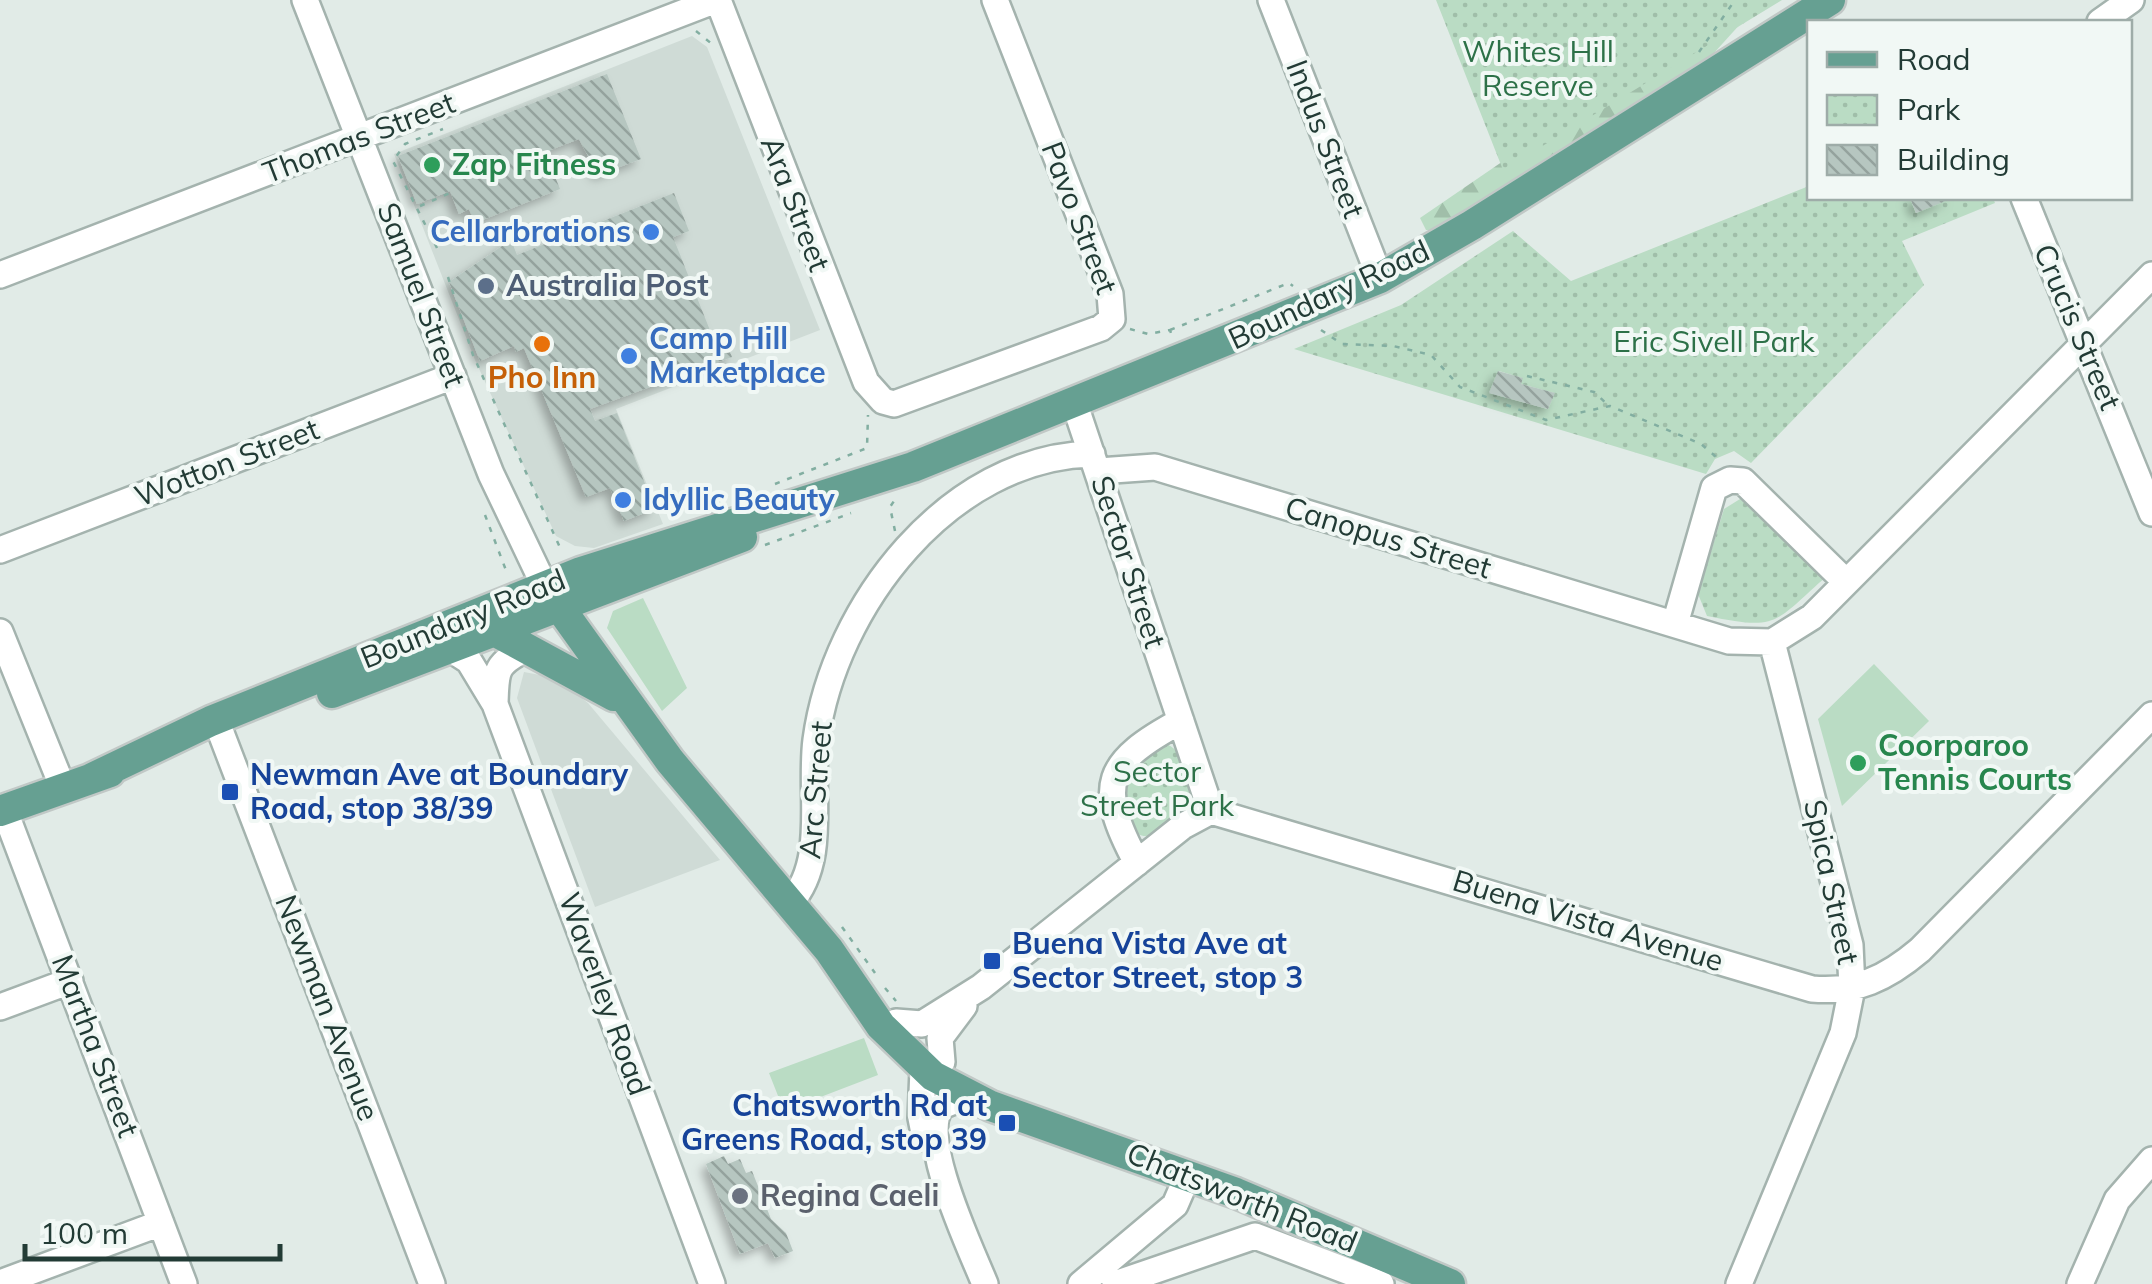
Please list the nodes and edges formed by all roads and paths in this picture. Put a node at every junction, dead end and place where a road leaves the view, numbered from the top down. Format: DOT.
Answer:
graph roads {
  1 [pos="305,0"];
  2 [pos="717,0"];
  3 [pos="995,0"];
  4 [pos="1271,0"];
  5 [pos="1735,0"];
  6 [pos="1830,0"];
  7 [pos="2131,0"];
  8 [pos="2103,20"];
  9 [pos="689,30"];
  10 [pos="714,47"];
  11 [pos="1692,85"];
  12 [pos="457,124"];
  13 [pos="360,138"];
  14 [pos="450,193"];
  15 [pos="2025,200"];
  16 [pos="418,207"];
  17 [pos="436,248"];
  18 [pos="0,275"];
  19 [pos="2152,275"];
  20 [pos="448,276"];
  21 [pos="1380,278"];
  22 [pos="1306,309"];
  23 [pos="1170,330"];
  24 [pos="2085,342"];
  25 [pos="453,376"];
  26 [pos="1527,376"];
  27 [pos="875,402"];
  28 [pos="1075,405"];
  29 [pos="1610,406"];
  30 [pos="1095,462"];
  31 [pos="1730,480"];
  32 [pos="776,484"];
  33 [pos="903,495"];
  34 [pos="853,499"];
  35 [pos="880,502"];
  36 [pos="891,502"];
  37 [pos="484,513"];
  38 [pos="2152,513"];
  39 [pos="910,547"];
  40 [pos="0,550"];
  41 [pos="751,551"];
  42 [pos="566,556"];
  43 [pos="510,582"];
  44 [pos="1846,582"];
  45 [pos="553,598"];
  46 [pos="1675,624"];
  47 [pos="0,632"];
  48 [pos="498,634"];
  49 [pos="1772,642"];
  50 [pos="527,648"];
  51 [pos="452,650"];
  52 [pos="624,702"];
  53 [pos="495,704"];
  54 [pos="2152,715"];
  55 [pos="1180,720"];
  56 [pos="222,733"];
  57 [pos="77,783"];
  58 [pos="2,810"];
  59 [pos="1210,811"];
  60 [pos="1137,863"];
  61 [pos="790,902"];
  62 [pos="835,919"];
  63 [pos="829,950"];
  64 [pos="70,981"];
  65 [pos="981,987"];
  66 [pos="1852,988"];
  67 [pos="0,1007"];
  68 [pos="899,1015"];
  69 [pos="933,1065"];
  70 [pos="966,1096"];
  71 [pos="1088,1137"];
  72 [pos="2152,1160"];
  73 [pos="942,1171"];
  74 [pos="1188,1175"];
  75 [pos="161,1223"];
  76 [pos="0,1283"];
  77 [pos="184,1284"];
  78 [pos="432,1284"];
  79 [pos="712,1284"];
  80 [pos="985,1284"];
  81 [pos="1081,1284"];
  82 [pos="1115,1284"];
  83 [pos="1381,1284"];
  84 [pos="1450,1284"];
  85 [pos="1739,1284"];
  86 [pos="2080,1284"];
  1 -- 13 [label="street, Samuel Street"];
  2 -- 13 [label="street, Thomas Street"];
  2 -- 27 [label="street, Ara Street"];
  3 -- 27 [label="street, Pavo Street"];
  4 -- 21 [label="street, Indus Street"];
  5 -- 11 [label="path"];
  6 -- 11 [label="main road, Boundary Road"];
  7 -- 8 [label="street"];
  9 -- 10 [label="path"];
  11 -- 21 [label="main road, Boundary Road"];
  12 -- 16 [label="path"];
  13 -- 18 [label="street, Thomas Street"];
  13 -- 25 [label="street, Samuel Street"];
  14 -- 16 [label="path"];
  15 -- 24 [label="street, Crucis Street"];
  16 -- 17 [label="path"];
  19 -- 24 [label="street"];
  20 -- 42 [label="path"];
  21 -- 22 [label="main road, Boundary Road"];
  22 -- 23 [label="path"];
  22 -- 28 [label="main road, Boundary Road"];
  22 -- 29 [label="path"];
  24 -- 38 [label="street, Crucis Street"];
  24 -- 44 [label="street"];
  25 -- 40 [label="street, Wotton Street"];
  25 -- 45 [label="street, Samuel Street"];
  26 -- 29 [label="path"];
  27 -- 32 [label="path"];
  28 -- 30 [label="street, Sector Street"];
  28 -- 34 [label="main road, Boundary Road"];
  29 -- 31 [label="path"];
  30 -- 39 [label="street, Arc Street"];
  30 -- 46 [label="street, Canopus Street"];
  30 -- 55 [label="street, Sector Street"];
  31 -- 44 [label="street"];
  31 -- 46 [label="street"];
  33 -- 36 [label="path"];
  34 -- 41 [label="path"];
  34 -- 45 [label="main road, Boundary Road"];
  35 -- 36 [label="path"];
  36 -- 39 [label="path"];
  37 -- 43 [label="path"];
  39 -- 61 [label="street, Arc Street"];
  44 -- 49 [label="street"];
  45 -- 48 [label="main road, Boundary Road"];
  45 -- 52 [label="main road, Chatsworth Road"];
  45 -- 57 [label="main road, Boundary Road"];
  46 -- 49 [label="street, Canopus Street"];
  47 -- 57 [label="street"];
  48 -- 50 [label="main road, Chatsworth Road"];
  48 -- 51 [label="main road, Boundary Road"];
  49 -- 66 [label="street, Spica Street"];
  50 -- 52 [label="main road, Chatsworth Road"];
  50 -- 53 [label="street"];
  51 -- 53 [label="street, Waverley Road"];
  51 -- 56 [label="main road, Boundary Road"];
  52 -- 61 [label="main road, Chatsworth Road"];
  53 -- 79 [label="street, Waverley Road"];
  54 -- 66 [label="street, Buena Vista Avenue"];
  55 -- 59 [label="street, Sector Street"];
  55 -- 60 [label="street"];
  56 -- 57 [label="main road, Boundary Road"];
  56 -- 78 [label="street, Newman Avenue"];
  57 -- 58 [label="main road, Boundary Road"];
  58 -- 64 [label="street, Martha Street"];
  59 -- 60 [label="street"];
  59 -- 66 [label="street, Buena Vista Avenue"];
  60 -- 65 [label="street"];
  61 -- 63 [label="main road, Chatsworth Road"];
  62 -- 68 [label="path"];
  63 -- 68 [label="main road, Chatsworth Road"];
  63 -- 69 [label="main road, Chatsworth Road"];
  64 -- 67 [label="street"];
  64 -- 75 [label="street, Martha Street"];
  65 -- 68 [label="street"];
  65 -- 69 [label="street"];
  66 -- 85 [label="street, Spica Street"];
  68 -- 69 [label="main road, Chatsworth Road"];
  69 -- 70 [label="main road, Chatsworth Road"];
  69 -- 71 [label="main road, Chatsworth Road"];
  69 -- 73 [label="street"];
  70 -- 71 [label="main road, Chatsworth Road"];
  70 -- 73 [label="street"];
  71 -- 74 [label="main road, Chatsworth Road"];
  72 -- 86 [label="street"];
  73 -- 80 [label="street"];
  74 -- 81 [label="street"];
  74 -- 84 [label="main road, Chatsworth Road"];
  75 -- 76 [label="street"];
  75 -- 77 [label="street, Martha Street"];
  82 -- 83 [label="street, Chatsworth Road"];
}
